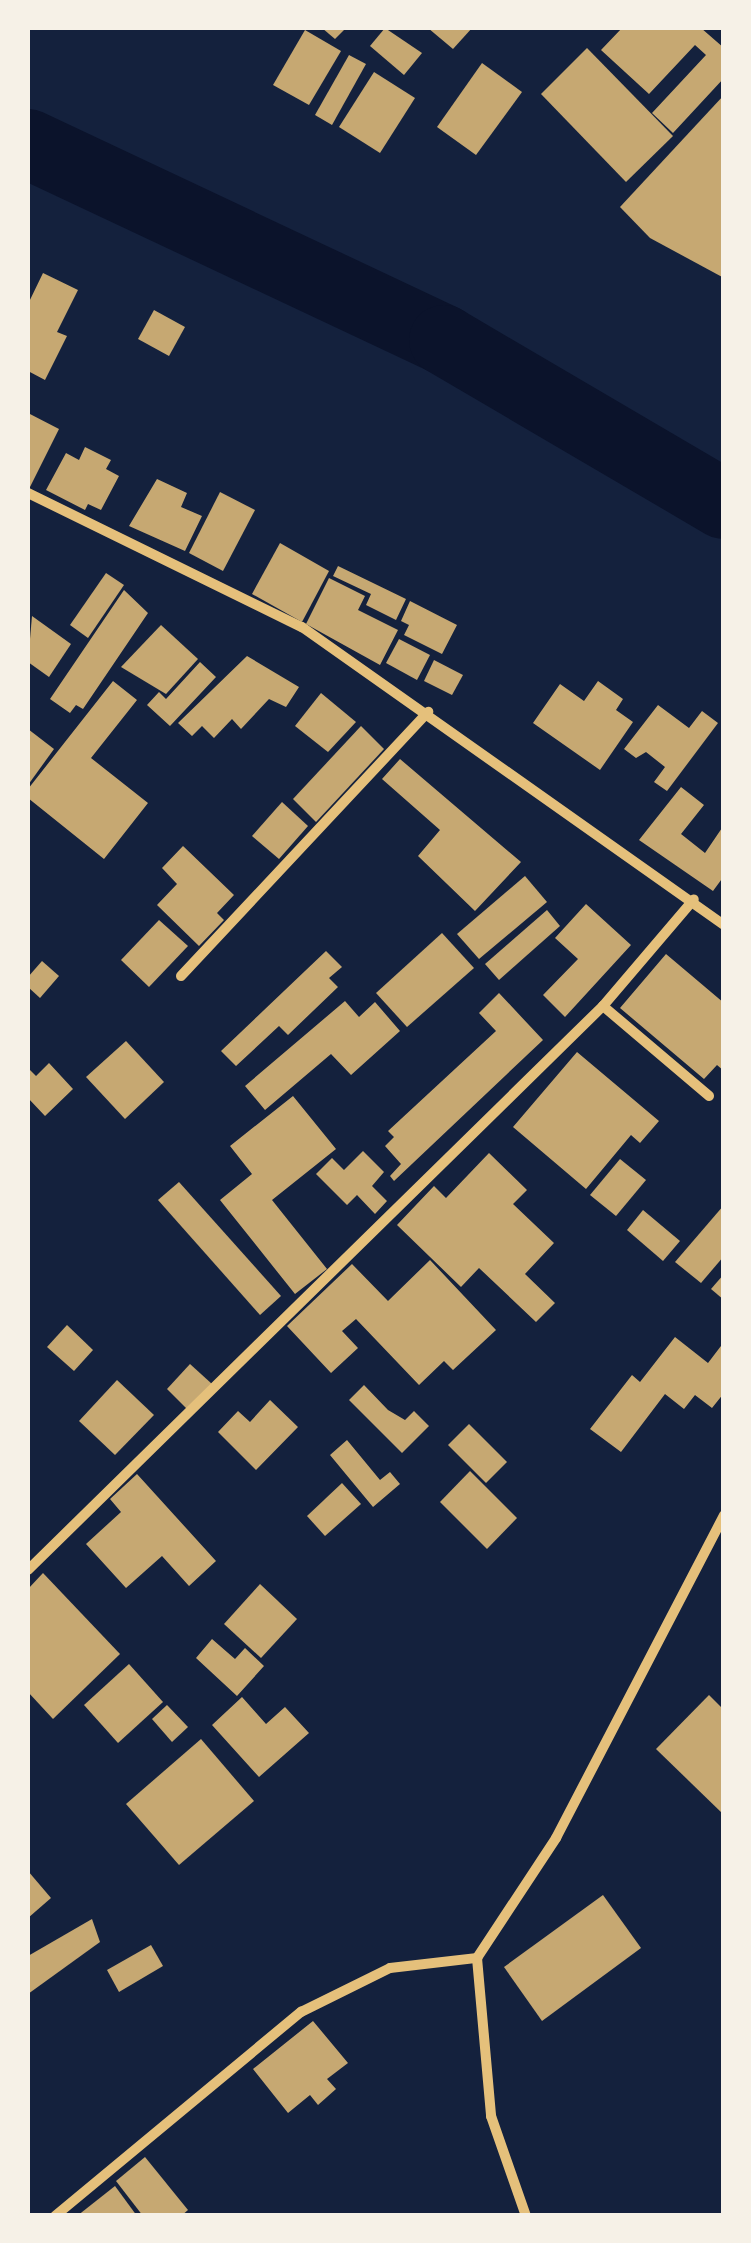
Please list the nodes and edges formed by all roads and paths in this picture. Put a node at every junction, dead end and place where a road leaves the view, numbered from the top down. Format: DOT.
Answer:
graph roads {
  1 [pos="28,493"];
  2 [pos="428,712"];
  3 [pos="694,899"];
  4 [pos="724,924"];
  5 [pos="181,976"];
  6 [pos="603,1006"];
  7 [pos="709,1096"];
  8 [pos="724,1516"];
  9 [pos="28,1570"];
  10 [pos="477,1958"];
  11 [pos="55,2216"];
  12 [pos="526,2216"];
  1 -- 2 [label="street"];
  2 -- 3 [label="street"];
  2 -- 5 [label="street"];
  3 -- 4 [label="street"];
  3 -- 6 [label="street"];
  6 -- 7 [label="street"];
  6 -- 9 [label="street"];
  8 -- 10 [label="street"];
  10 -- 11 [label="street"];
  10 -- 12 [label="street"];
}
